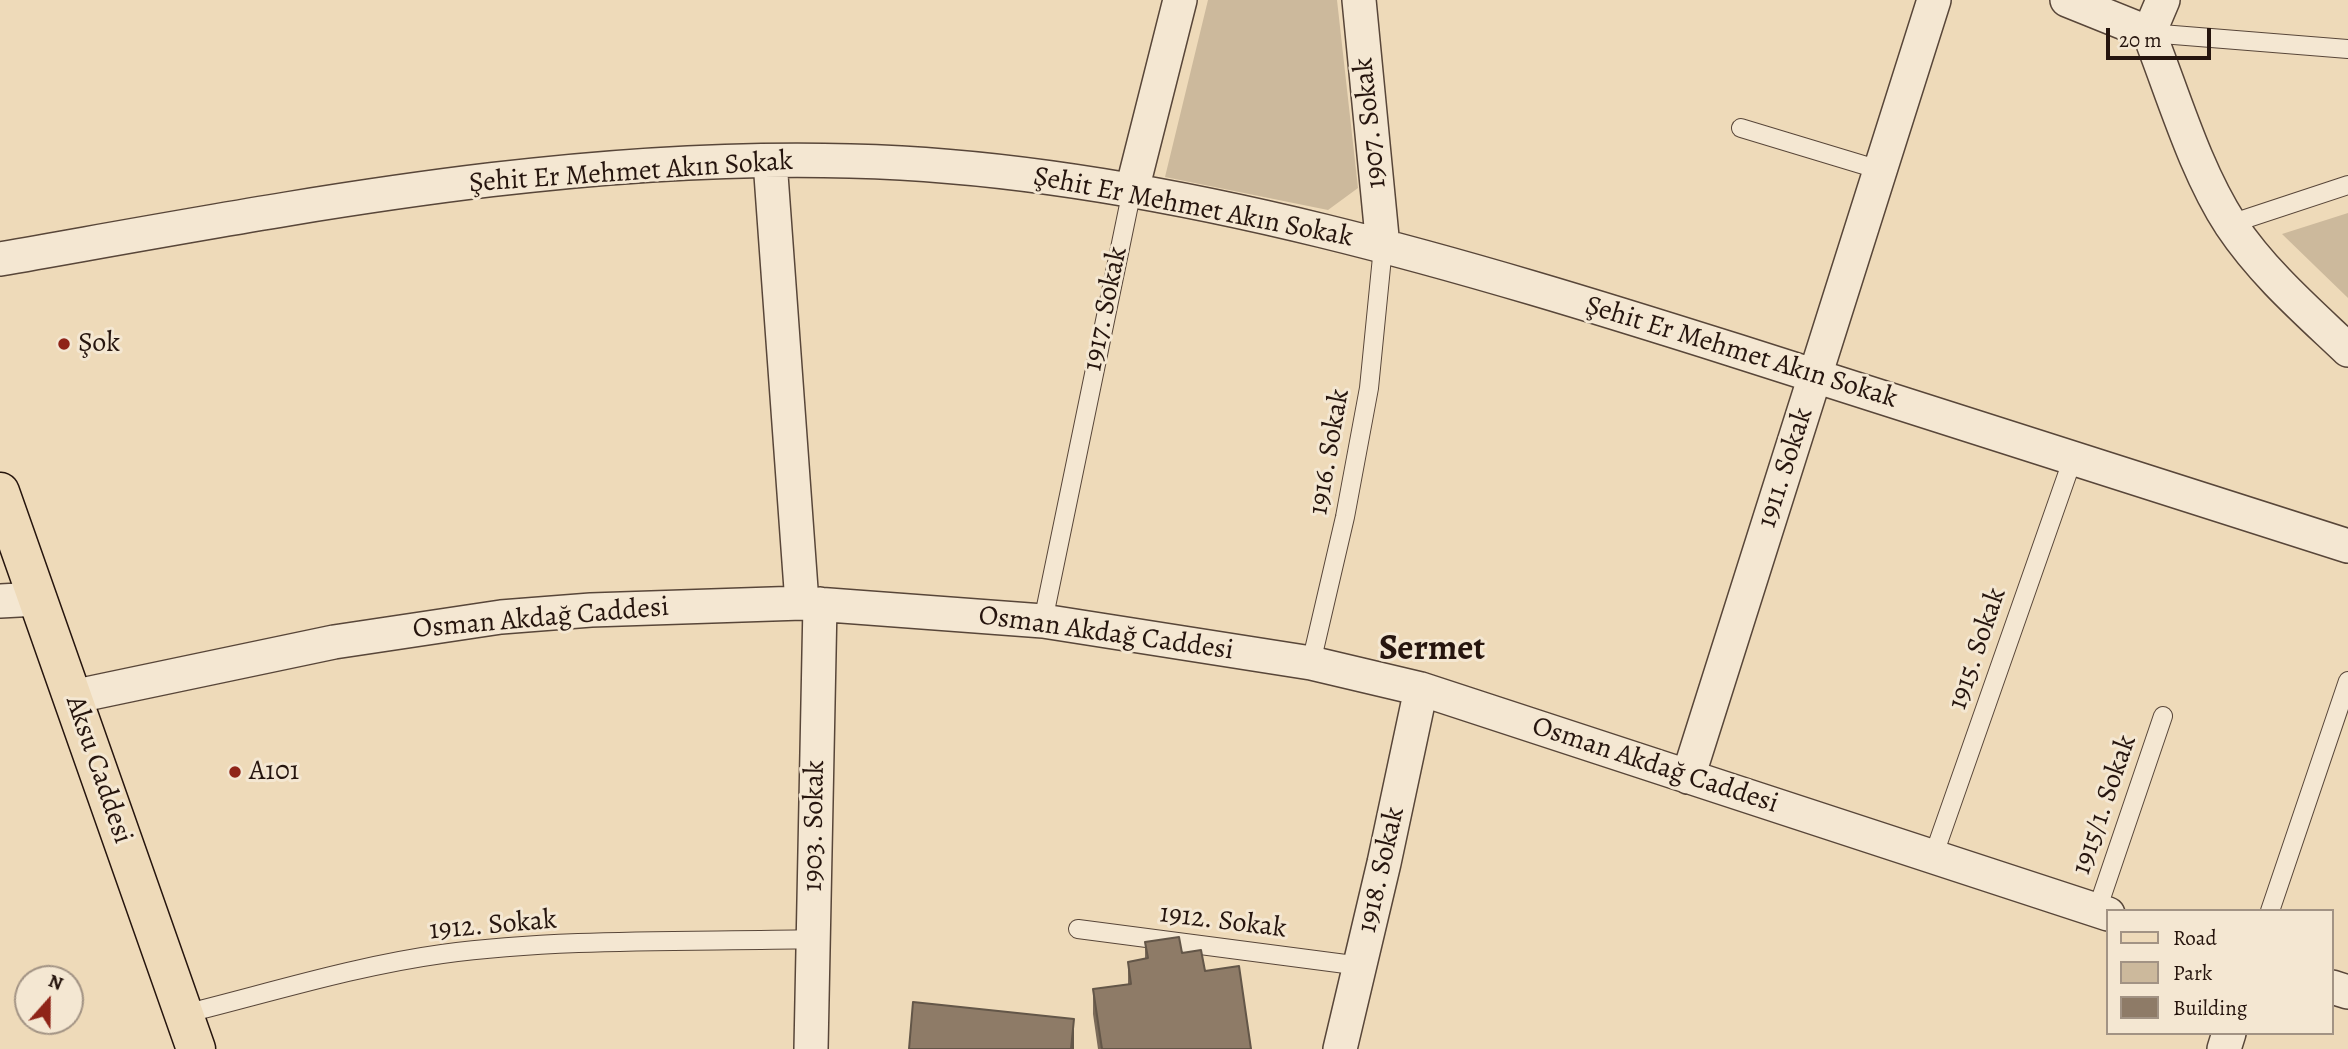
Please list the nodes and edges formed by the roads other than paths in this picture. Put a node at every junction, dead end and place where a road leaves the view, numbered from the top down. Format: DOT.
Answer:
graph roads {
  1 [pos="1180,0"];
  2 [pos="1359,0"];
  3 [pos="1934,0"];
  4 [pos="2067,0"];
  5 [pos="2163,0"];
  6 [pos="2149,33"];
  7 [pos="2348,49"];
  8 [pos="1741,128"];
  9 [pos="769,162"];
  10 [pos="1880,170"];
  11 [pos="2348,185"];
  12 [pos="1132,190"];
  13 [pos="2230,224"];
  14 [pos="1383,247"];
  15 [pos="0,259"];
  16 [pos="2348,350"];
  17 [pos="1815,376"];
  18 [pos="2073,458"];
  19 [pos="0,492"];
  20 [pos="2348,546"];
  21 [pos="38,599"];
  22 [pos="0,601"];
  23 [pos="811,604"];
  24 [pos="1042,621"];
  25 [pos="1311,663"];
  26 [pos="2348,681"];
  27 [pos="1421,689"];
  28 [pos="72,697"];
  29 [pos="2162,716"];
  30 [pos="1688,777"];
  31 [pos="1933,857"];
  32 [pos="2271,909"];
  33 [pos="2103,912"];
  34 [pos="1078,929"];
  35 [pos="813,939"];
  36 [pos="1361,966"];
  37 [pos="190,1032"];
  38 [pos="811,1049"];
  39 [pos="1340,1049"];
  1 -- 12 [label="street, 1917. Sokak"];
  2 -- 14 [label="street, 1907. Sokak"];
  3 -- 10 [label="street, 1911. Sokak"];
  4 -- 6 [label="street"];
  5 -- 6 [label="street"];
  6 -- 7 [label="lane"];
  6 -- 13 [label="street"];
  8 -- 10 [label="lane"];
  9 -- 12 [label="street, Şehit Er Mehmet Akın Sokak"];
  9 -- 15 [label="street, Şehit Er Mehmet Akın Sokak"];
  9 -- 23 [label="street, 1903. Sokak"];
  10 -- 17 [label="street, 1911. Sokak"];
  11 -- 13 [label="lane"];
  12 -- 14 [label="street, Şehit Er Mehmet Akın Sokak"];
  12 -- 24 [label="lane, 1917. Sokak"];
  13 -- 16 [label="street"];
  14 -- 17 [label="street, Şehit Er Mehmet Akın Sokak"];
  14 -- 25 [label="lane, 1916. Sokak"];
  17 -- 18 [label="street, Şehit Er Mehmet Akın Sokak"];
  17 -- 30 [label="street, 1911. Sokak"];
  18 -- 20 [label="street, Şehit Er Mehmet Akın Sokak"];
  18 -- 31 [label="lane, 1915. Sokak"];
  19 -- 21 [label="main road, Aksu Caddesi"];
  21 -- 22 [label="street"];
  21 -- 28 [label="main road, Aksu Caddesi"];
  23 -- 24 [label="street, Osman Akdağ Caddesi"];
  23 -- 28 [label="street, Osman Akdağ Caddesi"];
  23 -- 35 [label="street, 1903. Sokak"];
  24 -- 25 [label="street, Osman Akdağ Caddesi"];
  25 -- 27 [label="street, Osman Akdağ Caddesi"];
  26 -- 32 [label="lane"];
  27 -- 30 [label="street, Osman Akdağ Caddesi"];
  27 -- 36 [label="street, 1918. Sokak"];
  28 -- 37 [label="main road, Aksu Caddesi"];
  29 -- 33 [label="lane, 1915/1. Sokak"];
  30 -- 31 [label="street, Osman Akdağ Caddesi"];
  31 -- 33 [label="street, Osman Akdağ Caddesi"];
  34 -- 36 [label="lane, 1912. Sokak"];
  35 -- 37 [label="lane, 1912. Sokak"];
  35 -- 38 [label="street, 1903. Sokak"];
  36 -- 39 [label="street, 1918. Sokak"];
}
